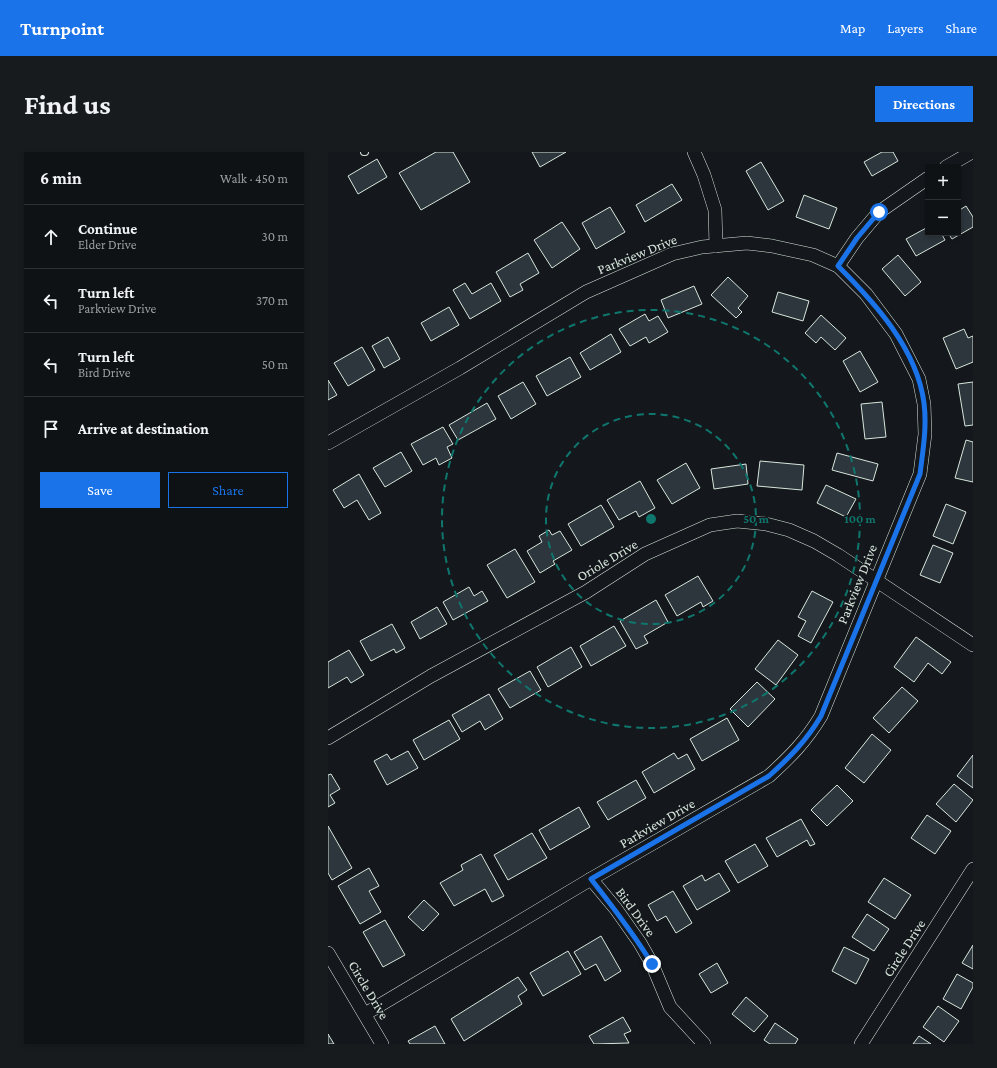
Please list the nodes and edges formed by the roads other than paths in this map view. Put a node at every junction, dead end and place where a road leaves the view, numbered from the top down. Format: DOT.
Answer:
graph roads {
  1 [pos="694,152"];
  2 [pos="972,152"];
  3 [pos="951,164"];
  4 [pos="925,180"];
  5 [pos="716,246"];
  6 [pos="838,266"];
  7 [pos="328,443"];
  8 [pos="876,580"];
  9 [pos="973,645"];
  10 [pos="328,738"];
  11 [pos="973,869"];
  12 [pos="591,879"];
  13 [pos="328,953"];
  14 [pos="365,1014"];
  15 [pos="382,1044"];
  16 [pos="704,1044"];
  17 [pos="861,1044"];
  1 -- 5 [label="street"];
  2 -- 3 [label="street"];
  4 -- 6 [label="street"];
  5 -- 6 [label="street, Parkview Drive"];
  5 -- 7 [label="street, Parkview Drive"];
  6 -- 8 [label="street, Parkview Drive"];
  8 -- 9 [label="street, Oriole Drive"];
  8 -- 10 [label="street, Oriole Drive"];
  8 -- 12 [label="street, Parkview Drive"];
  11 -- 17 [label="street, Circle Drive"];
  12 -- 14 [label="street, Parkview Drive"];
  12 -- 16 [label="street, Bird Drive"];
  13 -- 14 [label="street, Circle Drive"];
  14 -- 15 [label="street, Circle Drive"];
}
